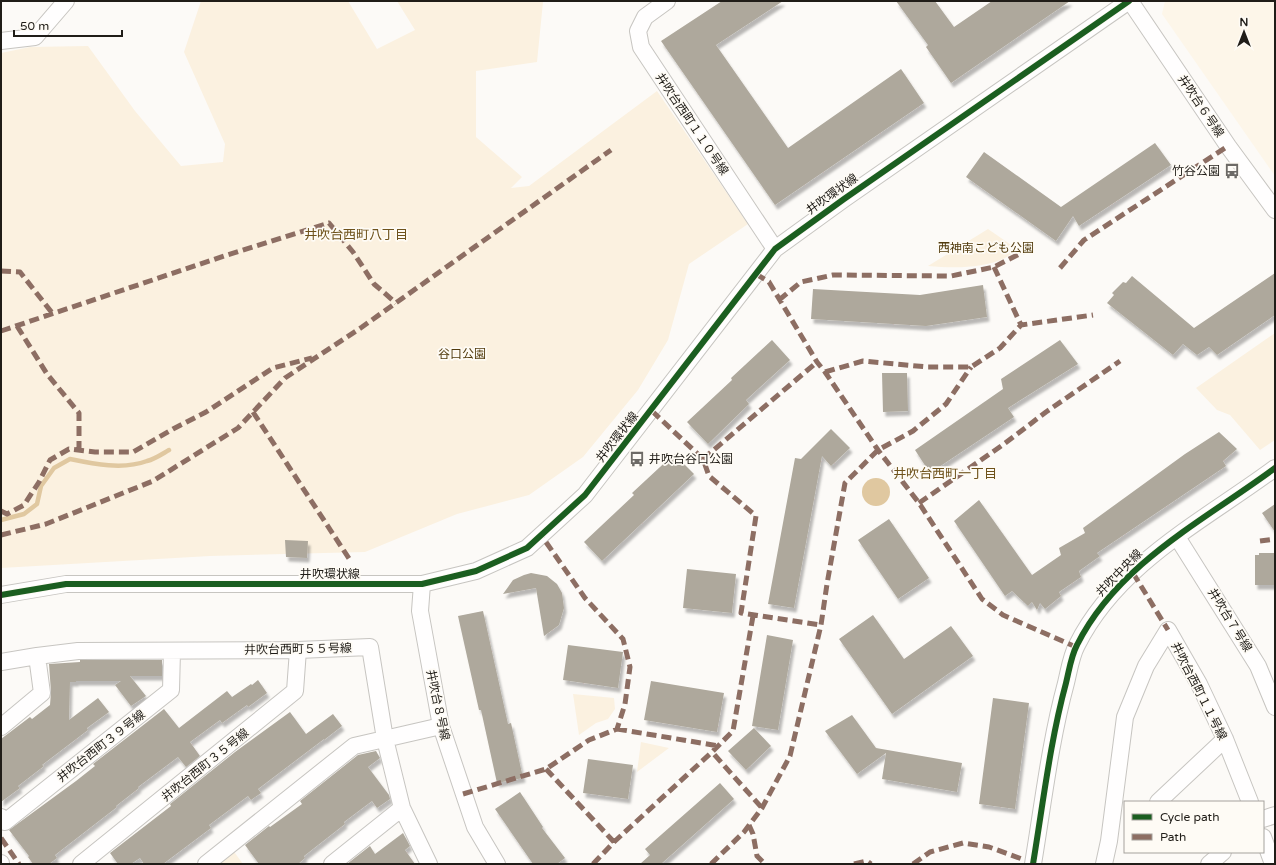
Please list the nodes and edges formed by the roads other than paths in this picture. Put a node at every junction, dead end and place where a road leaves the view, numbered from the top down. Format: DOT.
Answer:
graph roads {
  1 [pos="66,1"];
  2 [pos="667,1"];
  3 [pos="1130,1"];
  4 [pos="1,42"];
  5 [pos="1275,210"];
  6 [pos="775,250"];
  7 [pos="1275,468"];
  8 [pos="1177,537"];
  9 [pos="422,584"];
  10 [pos="1,595"];
  11 [pos="172,650"];
  12 [pos="298,650"];
  13 [pos="37,656"];
  14 [pos="1,662"];
  15 [pos="1275,707"];
  16 [pos="441,726"];
  17 [pos="1,727"];
  18 [pos="385,738"];
  19 [pos="1225,739"];
  20 [pos="1159,801"];
  21 [pos="1250,801"];
  22 [pos="1119,807"];
  23 [pos="402,808"];
  24 [pos="1275,815"];
  25 [pos="1,817"];
  26 [pos="1264,819"];
  27 [pos="1264,840"];
  28 [pos="1222,853"];
  29 [pos="81,864"];
  30 [pos="206,864"];
  31 [pos="332,864"];
  32 [pos="429,864"];
  33 [pos="497,864"];
  34 [pos="1033,864"];
  35 [pos="1104,864"];
  36 [pos="1209,864"];
  37 [pos="1273,864"];
  1 -- 4 [label="street"];
  2 -- 6 [label="street, 井吹台西町１１０号線"];
  3 -- 5 [label="street, 井吹台６号線"];
  3 -- 6 [label="street, 井吹環状線"];
  6 -- 9 [label="street, 井吹環状線"];
  7 -- 8 [label="street, 井吹中央線"];
  8 -- 15 [label="street, 井吹台７号線"];
  8 -- 34 [label="street, 井吹中央線"];
  9 -- 10 [label="street, 井吹環状線"];
  9 -- 16 [label="street, 井吹台８号線"];
  11 -- 12 [label="street, 井吹台西町５５号線"];
  11 -- 13 [label="street, 井吹台西町５５号線"];
  11 -- 25 [label="street, 井吹台西町３９号線"];
  12 -- 18 [label="street, 井吹台西町５５号線"];
  12 -- 29 [label="street, 井吹台西町３５号線"];
  13 -- 14 [label="street, 井吹台西町５５号線"];
  13 -- 17 [label="street"];
  16 -- 18 [label="street"];
  16 -- 33 [label="street, 井吹台８号線"];
  18 -- 23 [label="street, 井吹台西町５５号線"];
  18 -- 30 [label="street"];
  19 -- 20 [label="street"];
  19 -- 21 [label="street, 井吹台西町１１号線"];
  19 -- 22 [label="street, 井吹台西町１１号線"];
  22 -- 35 [label="street, 井吹台西町１１号線"];
  23 -- 31 [label="street"];
  23 -- 32 [label="street, 井吹台西町５５号線"];
  24 -- 26 [label="street"];
  27 -- 37 [label="street"];
  28 -- 36 [label="street"];
}
